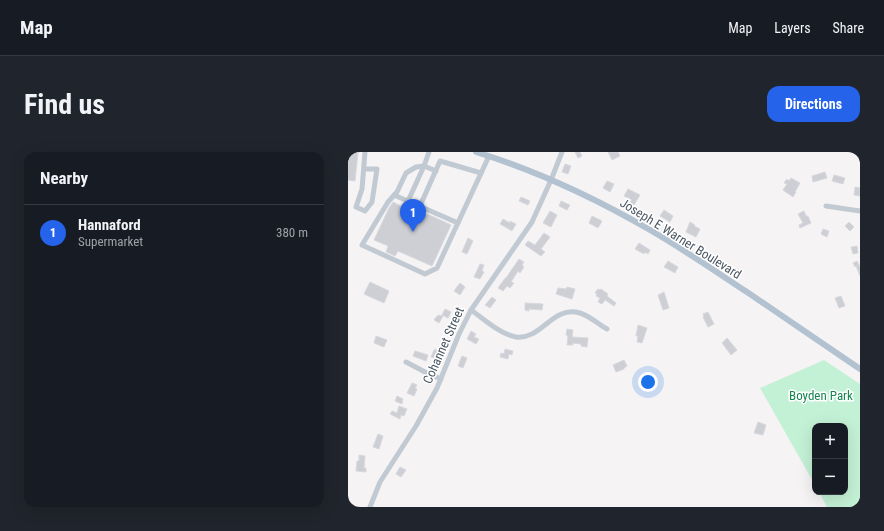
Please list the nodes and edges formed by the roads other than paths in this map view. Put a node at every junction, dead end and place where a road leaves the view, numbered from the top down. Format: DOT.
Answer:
graph roads {
  1 [pos="365,152"];
  2 [pos="429,152"];
  3 [pos="476,152"];
  4 [pos="562,152"];
  5 [pos="489,156"];
  6 [pos="424,166"];
  7 [pos="364,169"];
  8 [pos="436,171"];
  9 [pos="481,173"];
  10 [pos="552,180"];
  11 [pos="394,195"];
  12 [pos="408,201"];
  13 [pos="420,206"];
  14 [pos="826,206"];
  15 [pos="860,211"];
  16 [pos="458,223"];
  17 [pos="471,310"];
  18 [pos="607,329"];
  19 [pos="406,362"];
  20 [pos="860,369"];
  21 [pos="441,379"];
  22 [pos="370,507"];
  1 -- 7 [label="street"];
  2 -- 6 [label="street"];
  3 -- 5 [label="main road, Joseph E Warner Boulevard"];
  4 -- 10 [label="street, Cohannet Street"];
  5 -- 9 [label="street"];
  5 -- 10 [label="main road, Joseph E Warner Boulevard"];
  6 -- 8 [label="street"];
  6 -- 11 [label="street"];
  6 -- 12 [label="street"];
  7 -- 7 [label="street"];
  8 -- 9 [label="street"];
  8 -- 13 [label="street"];
  9 -- 16 [label="street"];
  10 -- 17 [label="street, Cohannet Street"];
  10 -- 20 [label="main road, Joseph E Warner Boulevard"];
  11 -- 12 [label="street"];
  11 -- 16 [label="street"];
  12 -- 13 [label="street"];
  13 -- 16 [label="street"];
  14 -- 15 [label="street"];
  17 -- 18 [label="street"];
  17 -- 21 [label="street, Cohannet Street"];
  19 -- 21 [label="street"];
  21 -- 22 [label="street, Cohannet Street"];
}
